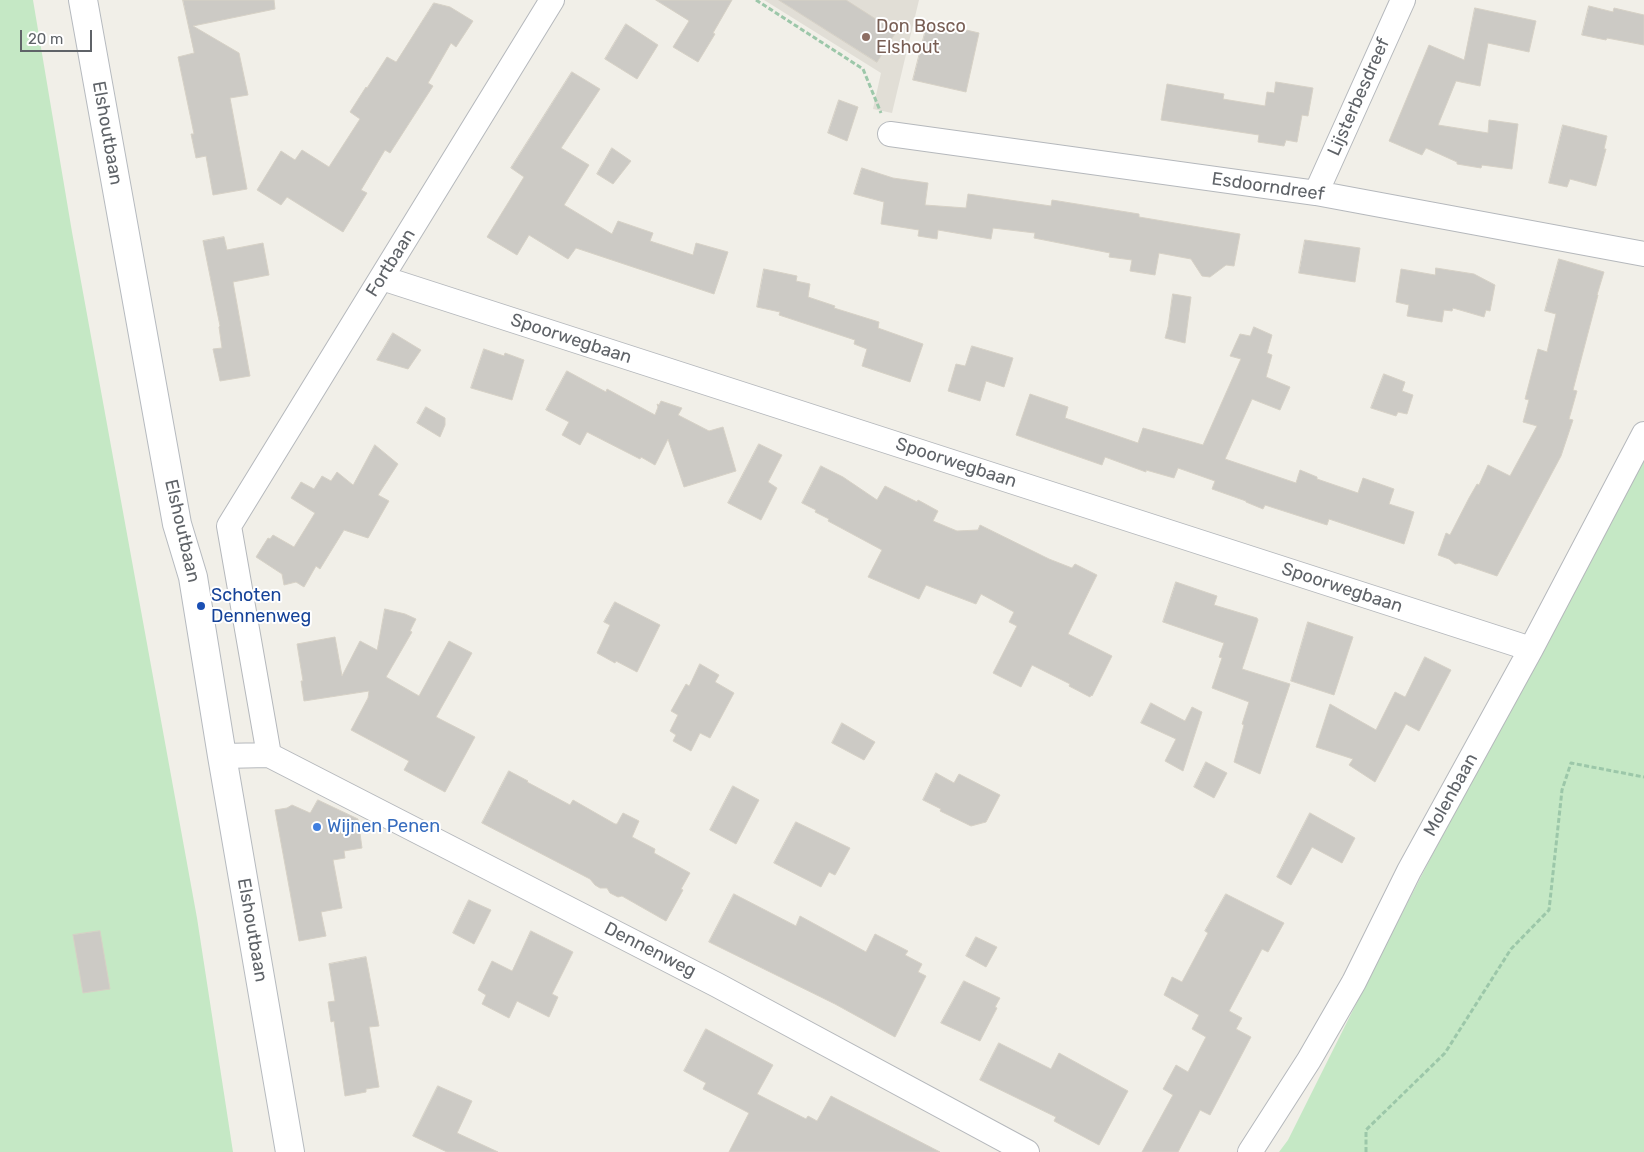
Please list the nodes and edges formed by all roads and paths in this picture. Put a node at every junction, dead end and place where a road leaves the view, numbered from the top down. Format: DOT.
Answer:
graph roads {
  1 [pos="83,0"];
  2 [pos="552,0"];
  3 [pos="756,0"];
  4 [pos="1403,0"];
  5 [pos="890,134"];
  6 [pos="1316,193"];
  7 [pos="1644,254"];
  8 [pos="382,278"];
  9 [pos="1644,434"];
  10 [pos="1531,649"];
  11 [pos="269,755"];
  12 [pos="222,756"];
  13 [pos="1644,777"];
  14 [pos="290,1152"];
  15 [pos="1027,1152"];
  16 [pos="1250,1152"];
  17 [pos="1366,1152"];
  1 -- 12 [label="main road, Elshoutbaan"];
  2 -- 8 [label="street, Fortbaan"];
  3 -- 5 [label="path"];
  4 -- 6 [label="street, Lijsterbesdreef"];
  5 -- 6 [label="street, Esdoorndreef"];
  6 -- 7 [label="street, Esdoorndreef"];
  8 -- 10 [label="street, Spoorwegbaan"];
  8 -- 11 [label="street, Fortbaan"];
  9 -- 10 [label="street, Molenbaan"];
  10 -- 16 [label="street, Molenbaan"];
  11 -- 12 [label="street"];
  11 -- 15 [label="street, Dennenweg"];
  12 -- 14 [label="main road, Elshoutbaan"];
  13 -- 17 [label="path"];
}
